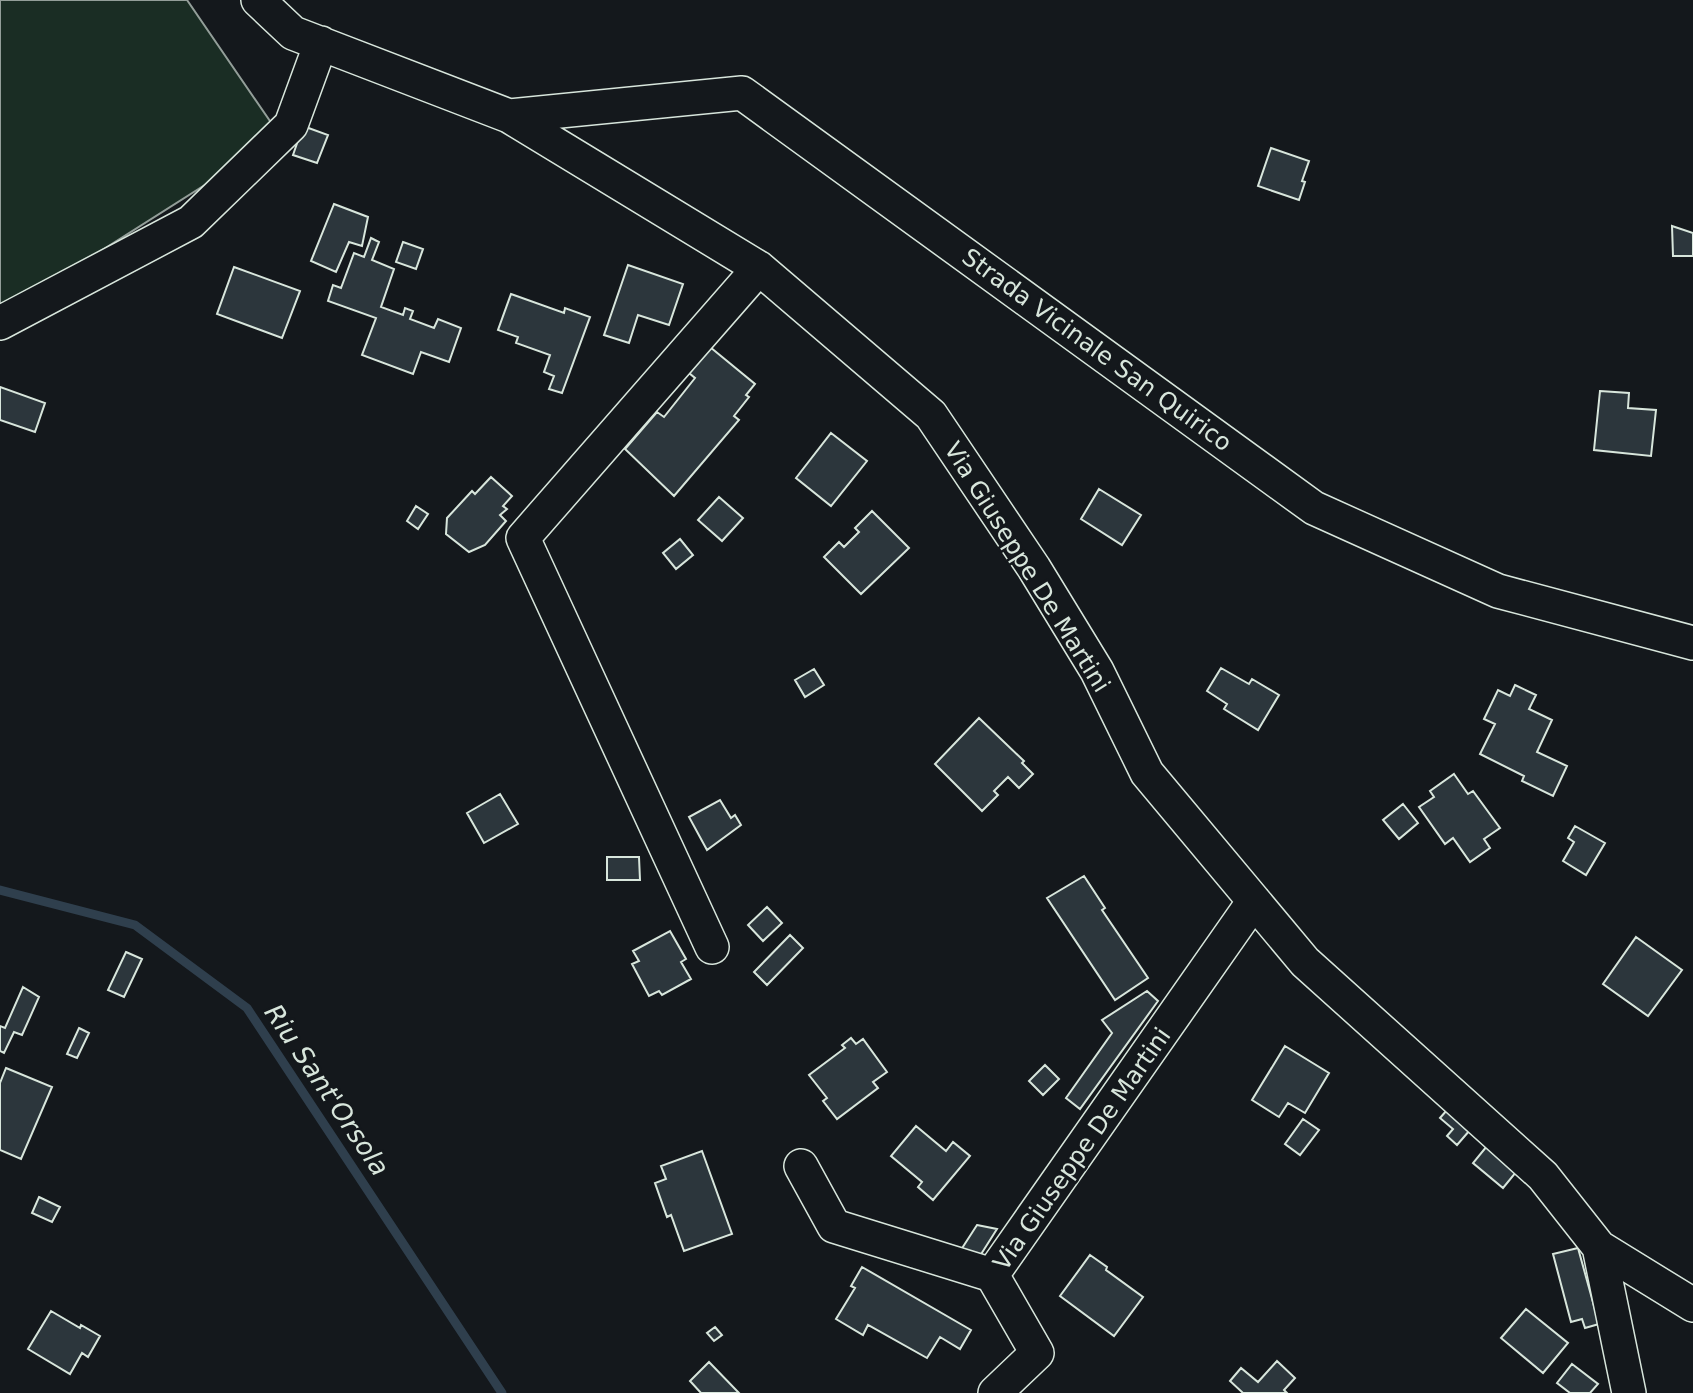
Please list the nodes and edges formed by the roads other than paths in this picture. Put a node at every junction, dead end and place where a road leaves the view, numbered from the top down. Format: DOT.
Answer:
graph roads {
  1 [pos="258,0"];
  2 [pos="321,43"];
  3 [pos="509,117"];
  4 [pos="759,268"];
  5 [pos="0,323"];
  6 [pos="1693,643"];
  7 [pos="1254,901"];
  8 [pos="712,947"];
  9 [pos="801,1166"];
  10 [pos="1599,1247"];
  11 [pos="992,1275"];
  12 [pos="1693,1305"];
  13 [pos="995,1393"];
  14 [pos="1629,1393"];
  1 -- 2 [label="street, Via Giuseppe De Martini"];
  2 -- 3 [label="street, Via Giuseppe De Martini"];
  2 -- 5 [label="street"];
  3 -- 4 [label="street, Via Giuseppe De Martini"];
  3 -- 6 [label="street, Strada Vicinale San Quirico"];
  4 -- 7 [label="street, Via Giuseppe De Martini"];
  4 -- 8 [label="street"];
  7 -- 10 [label="street, Via Giuseppe De Martini"];
  7 -- 11 [label="street, Via Giuseppe De Martini"];
  9 -- 11 [label="street"];
  10 -- 12 [label="street, Via Giuseppe De Martini"];
  10 -- 14 [label="street"];
  11 -- 13 [label="street, Via Giuseppe De Martini"];
}
